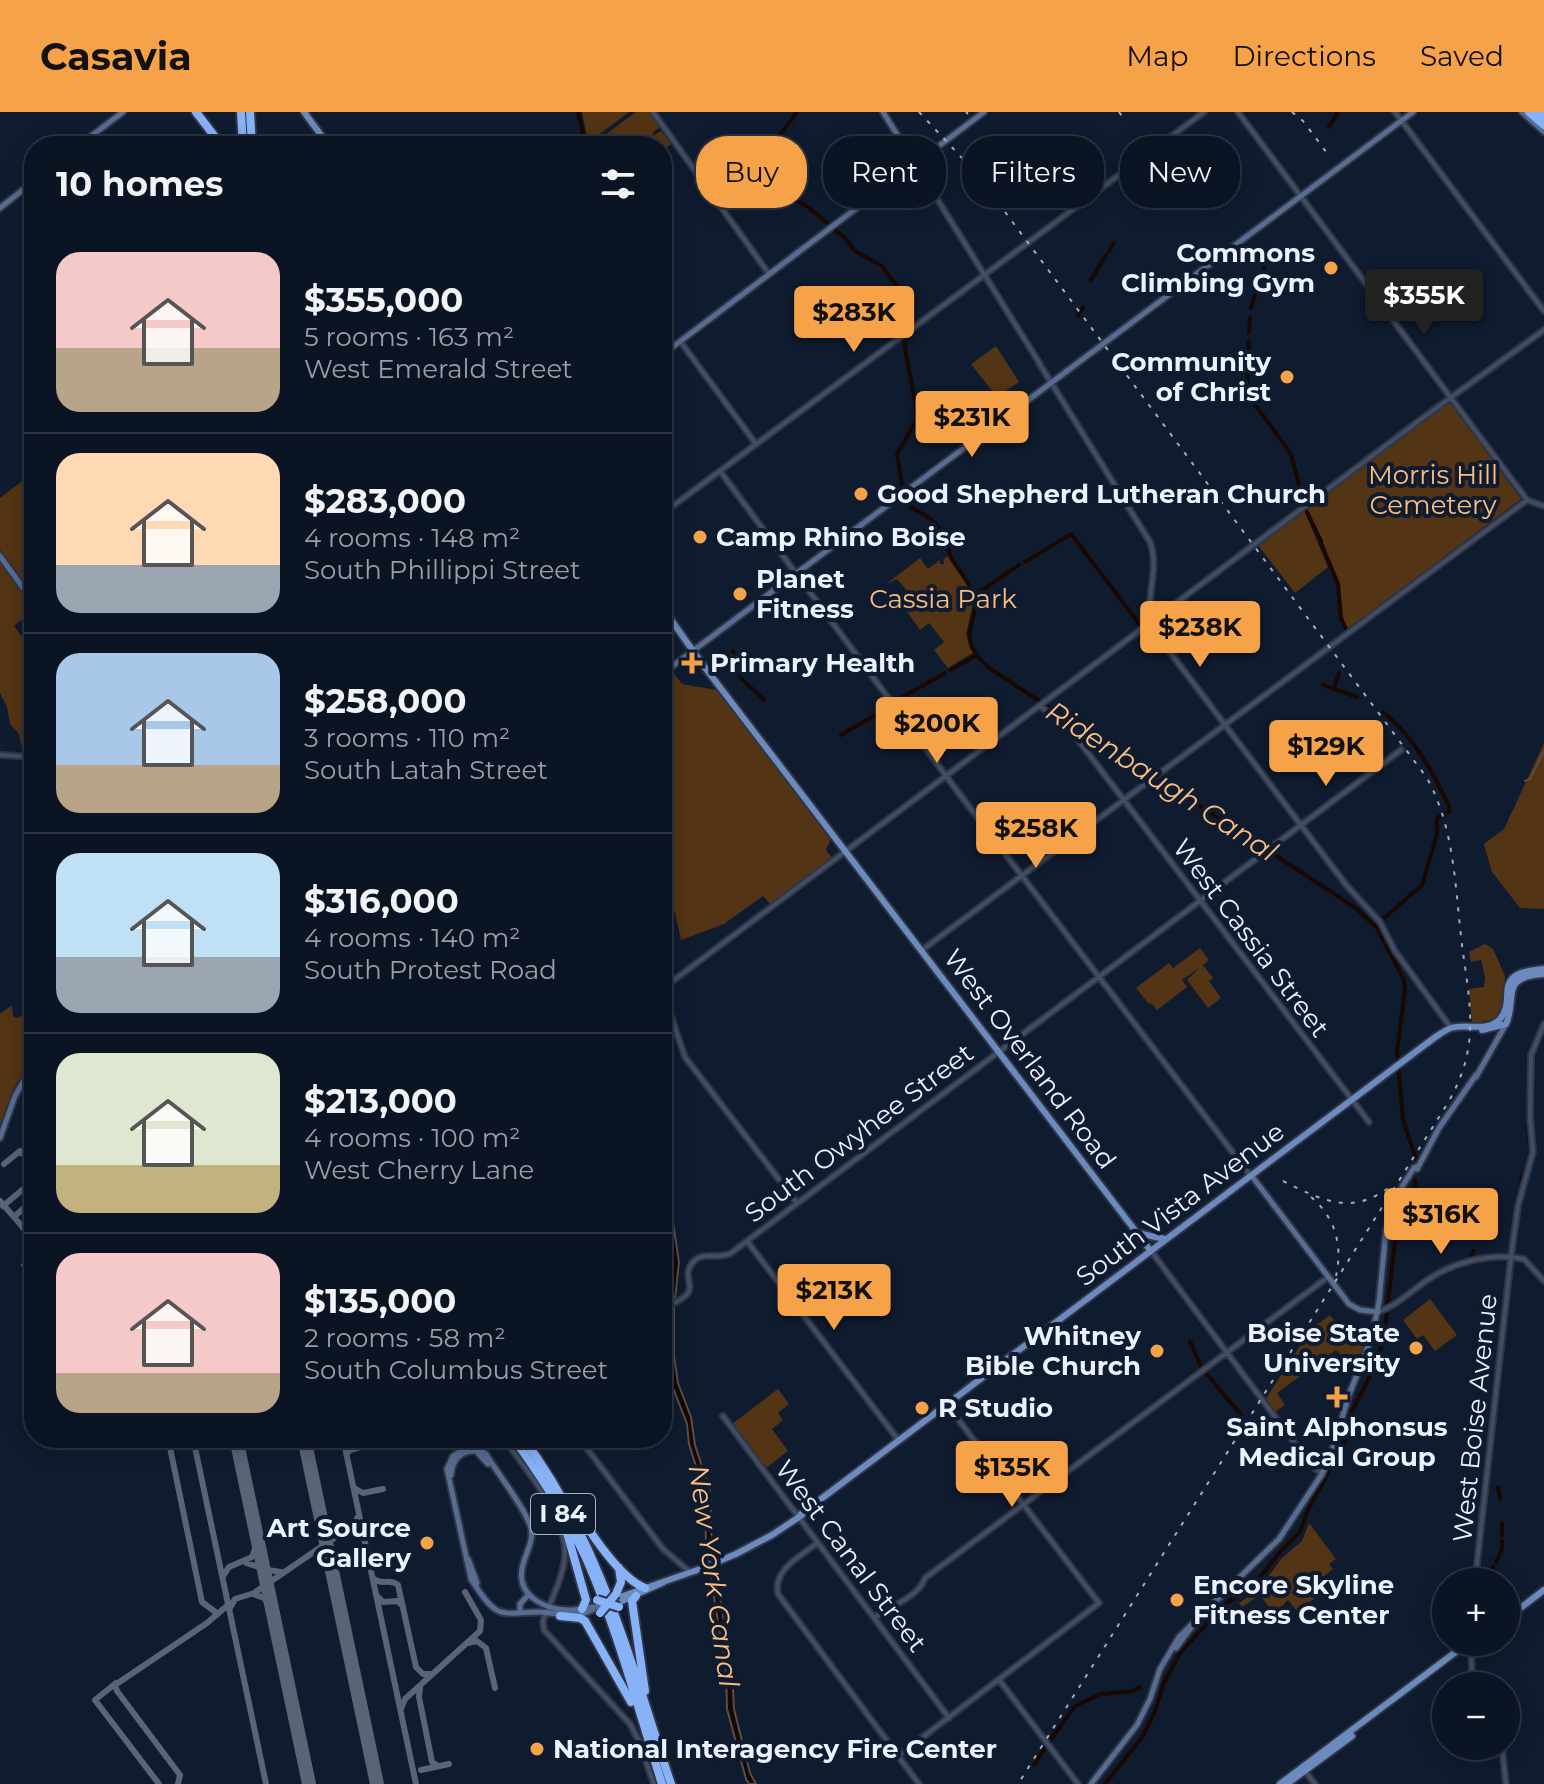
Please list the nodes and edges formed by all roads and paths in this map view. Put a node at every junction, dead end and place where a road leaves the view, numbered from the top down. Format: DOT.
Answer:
graph roads {
  1 [pos="126,112"];
  2 [pos="196,112"];
  3 [pos="241,112"];
  4 [pos="252,112"];
  5 [pos="304,112"];
  6 [pos="653,112"];
  7 [pos="883,112"];
  8 [pos="984,112"];
  9 [pos="1204,112"];
  10 [pos="1238,112"];
  11 [pos="1395,112"];
  12 [pos="1413,112"];
  13 [pos="1522,112"];
  14 [pos="1529,112"];
  15 [pos="1542,120"];
  16 [pos="1401,121"];
  17 [pos="110,124"];
  18 [pos="94,136"];
  19 [pos="95,136"];
  20 [pos="214,136"];
  21 [pos="242,136"];
  22 [pos="253,136"];
  23 [pos="322,136"];
  24 [pos="670,136"];
  25 [pos="898,136"];
  26 [pos="672,139"];
  27 [pos="946,142"];
  28 [pos="24,189"];
  29 [pos="1301,197"];
  30 [pos="0,208"];
  31 [pos="858,208"];
  32 [pos="943,208"];
  33 [pos="769,274"];
  34 [pos="985,276"];
  35 [pos="1544,311"];
  36 [pos="1544,330"];
  37 [pos="680,341"];
  38 [pos="672,347"];
  39 [pos="1052,383"];
  40 [pos="1452,397"];
  41 [pos="756,444"];
  42 [pos="720,471"];
  43 [pos="1527,500"];
  44 [pos="1544,506"];
  45 [pos="672,507"];
  46 [pos="0,556"];
  47 [pos="795,573"];
  48 [pos="24,589"];
  49 [pos="672,620"];
  50 [pos="1151,623"];
  51 [pos="693,649"];
  52 [pos="672,666"];
  53 [pos="1042,704"];
  54 [pos="1224,725"];
  55 [pos="1401,750"];
  56 [pos="0,755"];
  57 [pos="24,756"];
  58 [pos="947,776"];
  59 [pos="1124,800"];
  60 [pos="1300,825"];
  61 [pos="846,850"];
  62 [pos="1022,875"];
  63 [pos="1199,900"];
  64 [pos="922,950"];
  65 [pos="1544,972"];
  66 [pos="1099,975"];
  67 [pos="672,981"];
  68 [pos="1505,1007"];
  69 [pos="672,1019"];
  70 [pos="1506,1024"];
  71 [pos="1544,1024"];
  72 [pos="1451,1028"];
  73 [pos="1495,1028"];
  74 [pos="1500,1036"];
  75 [pos="999,1051"];
  76 [pos="24,1080"];
  77 [pos="1352,1099"];
  78 [pos="1369,1122"];
  79 [pos="0,1138"];
  80 [pos="1251,1175"];
  81 [pos="797,1203"];
  82 [pos="1137,1233"];
  83 [pos="1165,1239"];
  84 [pos="747,1241"];
  85 [pos="1150,1250"];
  86 [pos="1511,1257"];
  87 [pos="1328,1277"];
  88 [pos="1544,1281"];
  89 [pos="672,1304"];
  90 [pos="1378,1312"];
  91 [pos="1227,1353"];
  92 [pos="947,1405"];
  93 [pos="723,1416"];
  94 [pos="899,1441"];
  95 [pos="470,1448"];
  96 [pos="477,1448"];
  97 [pos="510,1448"];
  98 [pos="519,1448"];
  99 [pos="520,1448"];
  100 [pos="531,1448"];
  101 [pos="533,1448"];
  102 [pos="587,1448"];
  103 [pos="1322,1474"];
  104 [pos="503,1484"];
  105 [pos="1025,1504"];
  106 [pos="800,1516"];
  107 [pos="818,1543"];
  108 [pos="614,1561"];
  109 [pos="1477,1568"];
  110 [pos="693,1571"];
  111 [pos="664,1582"];
  112 [pos="583,1585"];
  113 [pos="645,1588"];
  114 [pos="1544,1588"];
  115 [pos="529,1594"];
  116 [pos="636,1596"];
  117 [pos="490,1604"];
  118 [pos="601,1605"];
  119 [pos="1520,1606"];
  120 [pos="582,1609"];
  121 [pos="548,1610"];
  122 [pos="520,1612"];
  123 [pos="560,1616"];
  124 [pos="874,1618"];
  125 [pos="634,1626"];
  126 [pos="597,1639"];
  127 [pos="1455,1656"];
  128 [pos="1000,1680"];
  129 [pos="949,1718"];
  130 [pos="898,1756"];
  131 [pos="1503,1760"];
  132 [pos="656,1764"];
  133 [pos="1304,1769"];
  134 [pos="668,1783"];
  135 [pos="654,1784"];
  136 [pos="919,1784"];
  137 [pos="1078,1784"];
  138 [pos="1091,1784"];
  139 [pos="1280,1784"];
  140 [pos="1287,1784"];
  141 [pos="1315,1784"];
  142 [pos="1506,1784"];
  1 -- 17 [label="main road"];
  1 -- 17 [label="main road"];
  2 -- 20 [label="highway"];
  3 -- 21 [label="highway"];
  4 -- 22 [label="highway"];
  5 -- 23 [label="main road"];
  6 -- 24 [label="street"];
  7 -- 25 [label="main road"];
  8 -- 27 [label="main road"];
  9 -- 34 [label="street"];
  10 -- 29 [label="street"];
  11 -- 16 [label="street"];
  12 -- 16 [label="main road"];
  13 -- 15 [label="main road"];
  14 -- 15 [label="highway"];
  16 -- 29 [label="main road"];
  16 -- 35 [label="street"];
  17 -- 18 [label="main road"];
  17 -- 19 [label="main road"];
  26 -- 33 [label="street"];
  28 -- 30 [label="main road"];
  29 -- 39 [label="main road"];
  29 -- 40 [label="street"];
  31 -- 33 [label="main road"];
  32 -- 34 [label="street"];
  33 -- 37 [label="main road"];
  34 -- 39 [label="street"];
  34 -- 41 [label="street"];
  36 -- 40 [label="street"];
  37 -- 38 [label="main road"];
  37 -- 41 [label="street"];
  39 -- 47 [label="main road"];
  39 -- 50 [label="street"];
  40 -- 43 [label="street"];
  40 -- 50 [label="street"];
  41 -- 42 [label="street"];
  42 -- 45 [label="street"];
  42 -- 47 [label="street"];
  43 -- 44 [label="street"];
  43 -- 54 [label="street"];
  46 -- 48 [label="main road"];
  47 -- 51 [label="main road"];
  47 -- 58 [label="street"];
  49 -- 51 [label="main road, West Overland Road"];
  50 -- 53 [label="street"];
  50 -- 54 [label="street"];
  51 -- 52 [label="main road"];
  51 -- 61 [label="main road, West Overland Road"];
  53 -- 58 [label="street"];
  53 -- 59 [label="street, West Cassia Street"];
  54 -- 59 [label="street"];
  54 -- 60 [label="street"];
  55 -- 60 [label="street, South Owyhee Street"];
  56 -- 57 [label="street"];
  58 -- 61 [label="street"];
  58 -- 62 [label="street"];
  59 -- 62 [label="street"];
  59 -- 63 [label="street, West Cassia Street"];
  60 -- 63 [label="street, South Owyhee Street"];
  60 -- 72 [label="street"];
  61 -- 64 [label="main road, West Overland Road"];
  61 -- 67 [label="street"];
  62 -- 64 [label="street"];
  62 -- 66 [label="street"];
  63 -- 66 [label="street, South Owyhee Street"];
  63 -- 77 [label="street, West Cassia Street"];
  64 -- 75 [label="main road, West Overland Road"];
  65 -- 68 [label="main road"];
  65 -- 70 [label="main road"];
  66 -- 75 [label="street, South Owyhee Street"];
  66 -- 80 [label="street"];
  68 -- 70 [label="main road"];
  68 -- 72 [label="main road, South Vista Avenue"];
  69 -- 81 [label="street"];
  70 -- 73 [label="main road"];
  70 -- 74 [label="main road"];
  71 -- 86 [label="street, West Boise Avenue"];
  72 -- 73 [label="main road"];
  72 -- 77 [label="main road, South Vista Avenue"];
  73 -- 74 [label="main road"];
  74 -- 90 [label="main road"];
  75 -- 81 [label="street, South Owyhee Street"];
  75 -- 82 [label="main road, West Overland Road"];
  76 -- 79 [label="main road"];
  77 -- 78 [label="street, West Cassia Street"];
  77 -- 80 [label="main road, South Vista Avenue"];
  80 -- 83 [label="main road, South Vista Avenue"];
  80 -- 87 [label="main road"];
  81 -- 84 [label="street, South Owyhee Street"];
  82 -- 83 [label="main road"];
  82 -- 85 [label="main road, West Overland Road"];
  83 -- 85 [label="main road, South Vista Avenue"];
  84 -- 89 [label="street, South Owyhee Street"];
  84 -- 94 [label="street"];
  85 -- 91 [label="street, West Overland Road"];
  85 -- 92 [label="main road, South Vista Avenue"];
  86 -- 88 [label="street"];
  86 -- 90 [label="street"];
  86 -- 109 [label="street, West Boise Avenue"];
  87 -- 90 [label="main road"];
  87 -- 91 [label="street"];
  90 -- 103 [label="main road"];
  91 -- 103 [label="street, West Overland Road"];
  91 -- 105 [label="street"];
  92 -- 94 [label="main road, South Vista Avenue"];
  92 -- 105 [label="street"];
  93 -- 106 [label="street, West Canal Street"];
  94 -- 106 [label="main road, South Vista Avenue"];
  95 -- 117 [label="main road"];
  96 -- 104 [label="main road"];
  97 -- 121 [label="street"];
  98 -- 112 [label="highway"];
  99 -- 118 [label="highway, I 84"];
  100 -- 134 [label="highway, I 84"];
  101 -- 108 [label="highway"];
  102 -- 110 [label="street"];
  103 -- 138 [label="main road"];
  104 -- 115 [label="main road"];
  104 -- 117 [label="main road"];
  105 -- 124 [label="street"];
  105 -- 128 [label="street"];
  106 -- 107 [label="street, West Canal Street"];
  106 -- 110 [label="main road, South Vista Avenue"];
  107 -- 124 [label="street, West Canal Street"];
  107 -- 130 [label="street"];
  108 -- 113 [label="highway"];
  108 -- 118 [label="highway, bridge"];
  110 -- 111 [label="main road, South Vista Avenue"];
  111 -- 113 [label="main road, South Vista Avenue"];
  111 -- 116 [label="main road, South Vista Avenue"];
  112 -- 118 [label="highway"];
  112 -- 120 [label="highway"];
  113 -- 116 [label="main road, South Vista Avenue"];
  114 -- 119 [label="main road"];
  115 -- 121 [label="main road"];
  115 -- 122 [label="main road"];
  116 -- 125 [label="highway"];
  117 -- 122 [label="main road"];
  118 -- 120 [label="main road"];
  118 -- 123 [label="main road"];
  118 -- 125 [label="highway, bridge"];
  118 -- 126 [label="highway"];
  118 -- 132 [label="highway, I 84"];
  120 -- 121 [label="main road"];
  121 -- 122 [label="main road"];
  121 -- 123 [label="main road"];
  121 -- 135 [label="street"];
  123 -- 126 [label="highway"];
  124 -- 129 [label="street, West Canal Street"];
  125 -- 134 [label="highway"];
  126 -- 132 [label="highway"];
  127 -- 133 [label="main road"];
  128 -- 129 [label="street"];
  128 -- 137 [label="street"];
  129 -- 130 [label="street"];
  130 -- 136 [label="street"];
  131 -- 142 [label="street"];
  132 -- 134 [label="highway, I 84"];
  133 -- 139 [label="main road"];
  133 -- 140 [label="main road"];
  133 -- 141 [label="street"];
}
